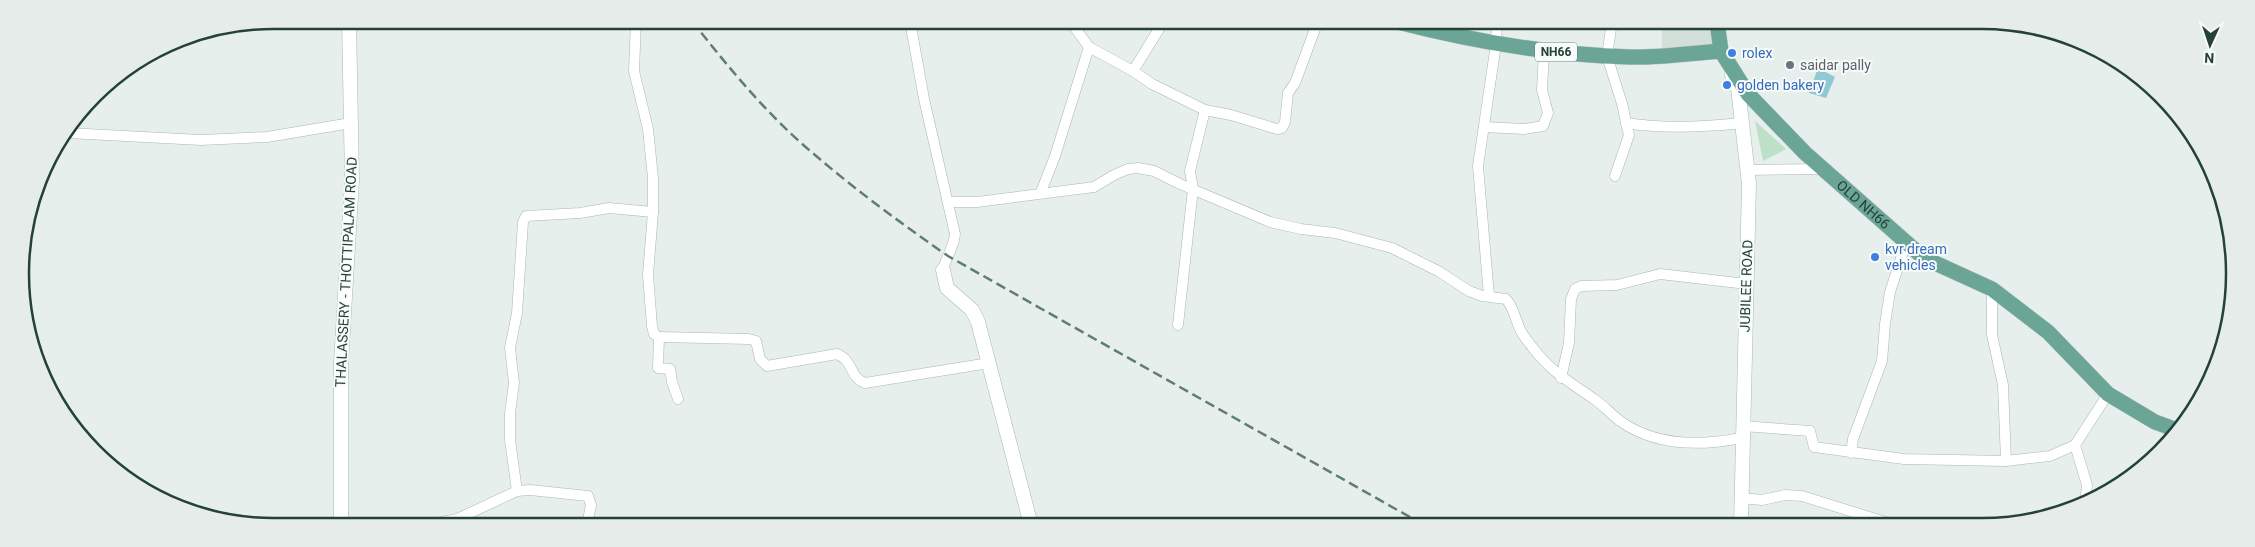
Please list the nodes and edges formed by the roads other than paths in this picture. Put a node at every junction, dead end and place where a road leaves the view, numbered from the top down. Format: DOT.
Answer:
graph roads {
  1 [pos="349,29"];
  2 [pos="636,29"];
  3 [pos="911,29"];
  4 [pos="1076,29"];
  5 [pos="1159,29"];
  6 [pos="1315,29"];
  7 [pos="1441,29"];
  8 [pos="1497,29"];
  9 [pos="1611,29"];
  10 [pos="1718,29"];
  11 [pos="1496,44"];
  12 [pos="1089,47"];
  13 [pos="1544,50"];
  14 [pos="1722,50"];
  15 [pos="1607,56"];
  16 [pos="1133,71"];
  17 [pos="1205,110"];
  18 [pos="351,123"];
  19 [pos="1742,123"];
  20 [pos="1626,124"];
  21 [pos="1484,127"];
  22 [pos="73,133"];
  23 [pos="1824,169"];
  24 [pos="1747,170"];
  25 [pos="1615,176"];
  26 [pos="1192,189"];
  27 [pos="1041,192"];
  28 [pos="948,202"];
  29 [pos="653,212"];
  30 [pos="1906,242"];
  31 [pos="944,270"];
  32 [pos="1747,284"];
  33 [pos="1992,289"];
  34 [pos="1489,296"];
  35 [pos="1178,325"];
  36 [pos="659,337"];
  37 [pos="989,363"];
  38 [pos="1561,378"];
  39 [pos="2108,394"];
  40 [pos="678,399"];
  41 [pos="2171,428"];
  42 [pos="1742,432"];
  43 [pos="2075,446"];
  44 [pos="1851,454"];
  45 [pos="2006,461"];
  46 [pos="517,491"];
  47 [pos="2086,495"];
  48 [pos="1741,498"];
  49 [pos="341,518"];
  50 [pos="459,518"];
  51 [pos="588,518"];
  52 [pos="1028,518"];
  53 [pos="1741,518"];
  54 [pos="1873,518"];
  1 -- 18 [label="street, THALASSERY - THOTTIPALAM ROAD"];
  2 -- 29 [label="street"];
  3 -- 28 [label="street"];
  4 -- 12 [label="street"];
  5 -- 16 [label="street"];
  6 -- 17 [label="street"];
  7 -- 11 [label="main road, NH66"];
  8 -- 11 [label="street"];
  9 -- 15 [label="street"];
  10 -- 14 [label="main road, OLD NH66"];
  11 -- 13 [label="main road, NH66"];
  11 -- 21 [label="street"];
  12 -- 16 [label="street"];
  12 -- 27 [label="street"];
  13 -- 15 [label="main road, NH66"];
  13 -- 21 [label="street"];
  14 -- 15 [label="main road, NH66"];
  14 -- 19 [label="street, JUBILEE ROAD"];
  14 -- 23 [label="main road, OLD NH66"];
  15 -- 20 [label="street"];
  16 -- 17 [label="street"];
  17 -- 26 [label="street"];
  18 -- 22 [label="street"];
  18 -- 49 [label="street, THALASSERY - THOTTIPALAM ROAD"];
  19 -- 20 [label="street"];
  19 -- 24 [label="street, JUBILEE ROAD"];
  20 -- 25 [label="street"];
  21 -- 34 [label="street"];
  23 -- 24 [label="street"];
  23 -- 30 [label="main road, OLD NH66"];
  24 -- 32 [label="street, JUBILEE ROAD"];
  26 -- 27 [label="street"];
  26 -- 34 [label="street"];
  26 -- 35 [label="street"];
  27 -- 28 [label="street"];
  28 -- 31 [label="street"];
  29 -- 36 [label="street"];
  29 -- 46 [label="street"];
  30 -- 33 [label="main road, OLD NH66"];
  30 -- 44 [label="street"];
  31 -- 37 [label="street"];
  32 -- 38 [label="street"];
  32 -- 42 [label="street, JUBILEE ROAD"];
  33 -- 39 [label="main road, OLD NH66"];
  33 -- 45 [label="street"];
  34 -- 38 [label="street"];
  36 -- 37 [label="street"];
  36 -- 40 [label="street"];
  37 -- 52 [label="street"];
  38 -- 42 [label="street"];
  39 -- 41 [label="main road, OLD NH66"];
  39 -- 43 [label="street"];
  42 -- 44 [label="street"];
  42 -- 48 [label="street, JUBILEE ROAD"];
  43 -- 45 [label="street"];
  43 -- 47 [label="street"];
  44 -- 45 [label="street"];
  46 -- 50 [label="street"];
  46 -- 51 [label="street"];
  48 -- 53 [label="street, JUBILEE ROAD"];
  48 -- 54 [label="street"];
}
